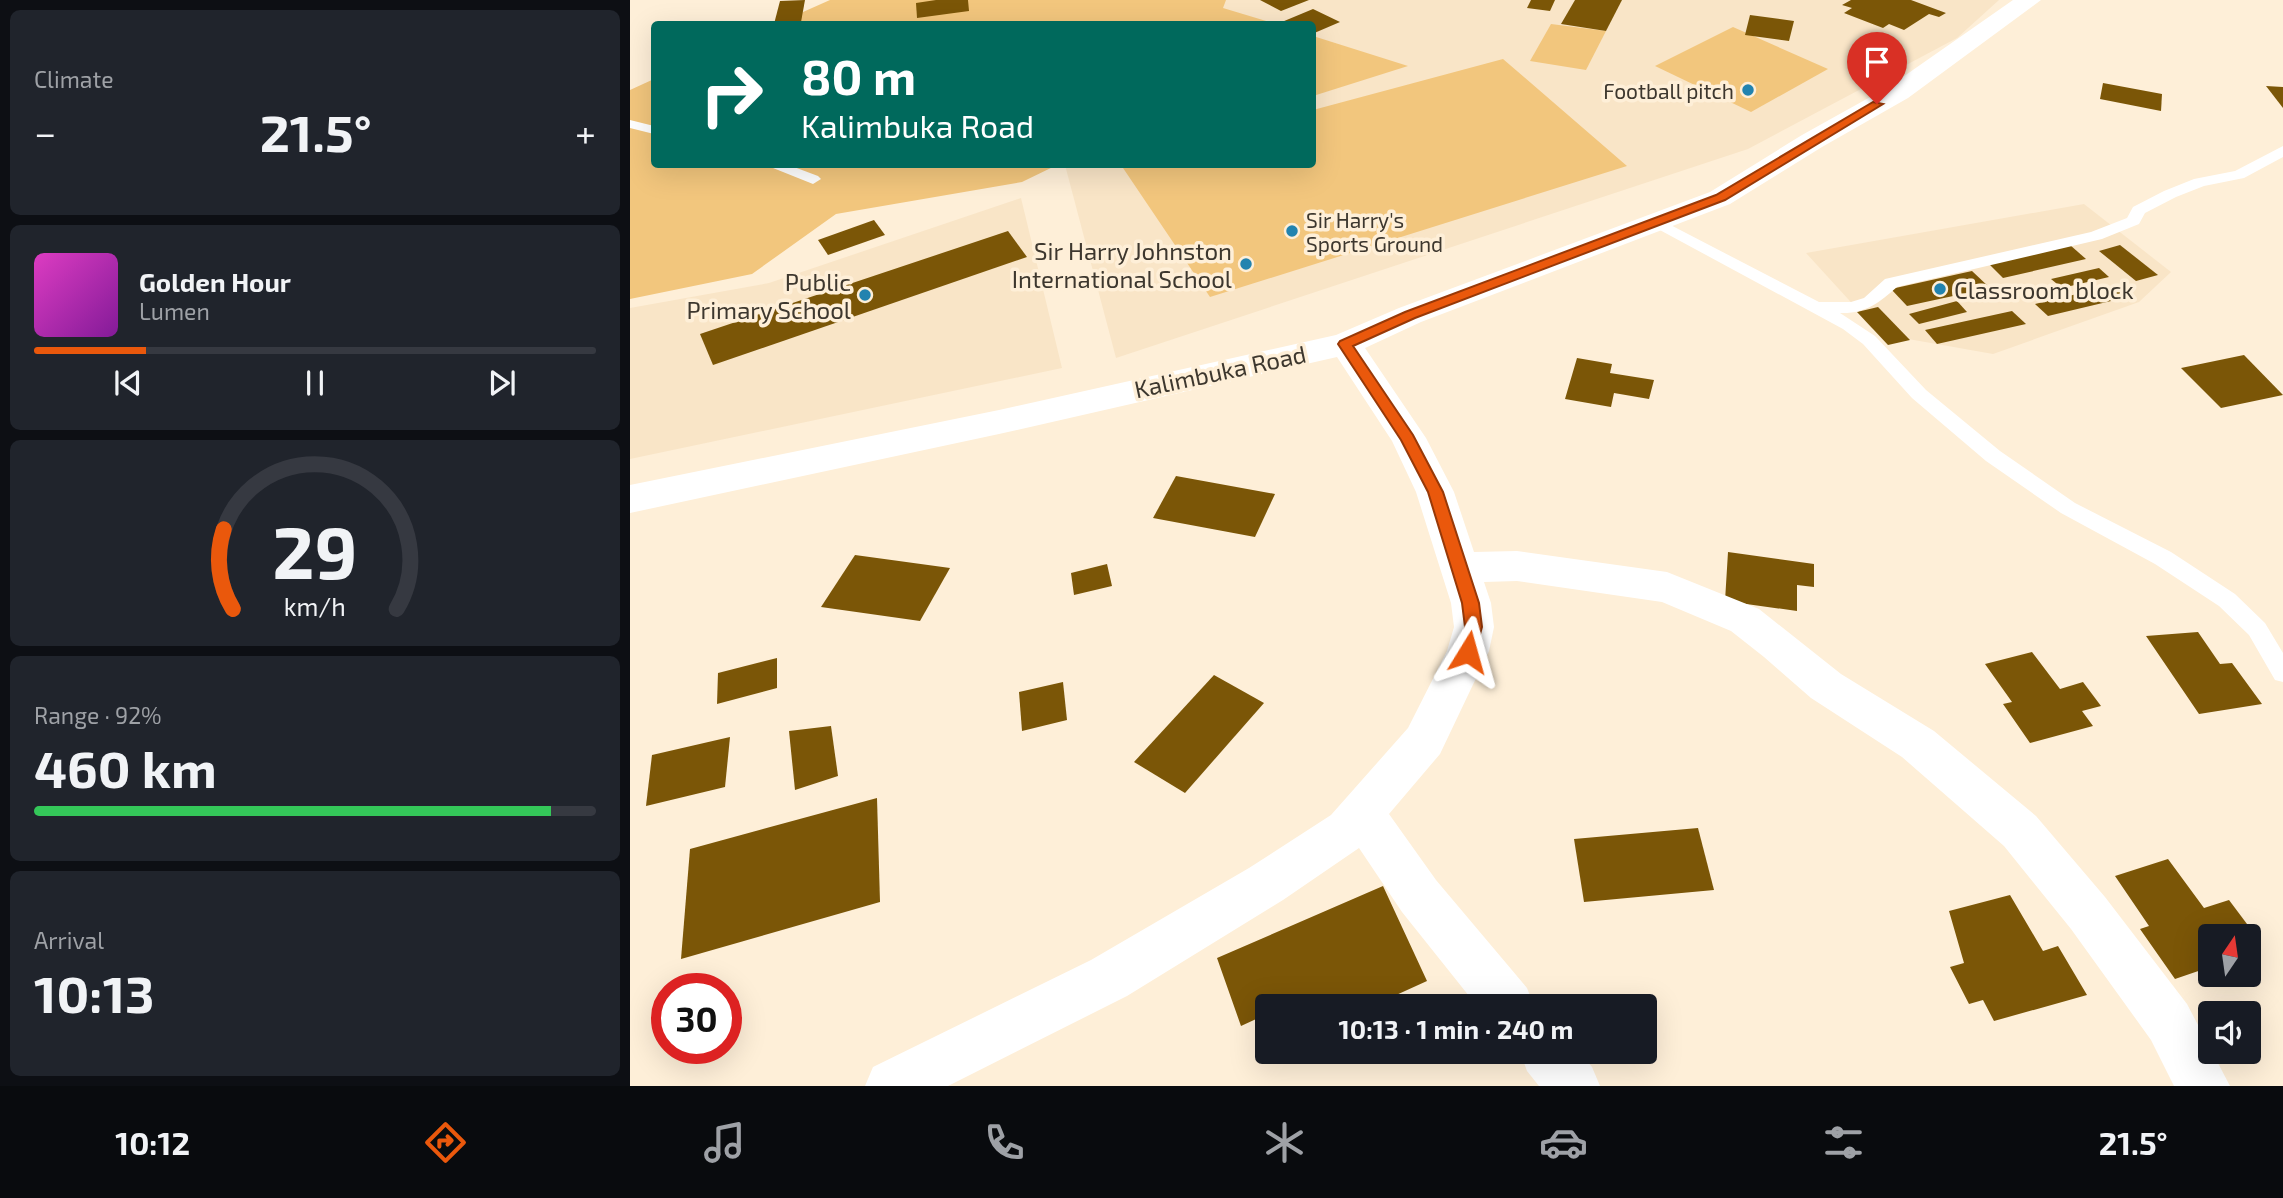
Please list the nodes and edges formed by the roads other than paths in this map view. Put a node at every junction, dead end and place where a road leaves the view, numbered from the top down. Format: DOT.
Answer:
graph roads {
  1 [pos="2029,0"];
  2 [pos="630,124"];
  3 [pos="651,129"];
  4 [pos="2283,151"];
  5 [pos="781,168"];
  6 [pos="813,179"];
  7 [pos="1653,222"];
  8 [pos="1816,306"];
  9 [pos="1345,344"];
  10 [pos="630,499"];
  11 [pos="1461,568"];
  12 [pos="2283,673"];
  13 [pos="1362,814"];
  14 [pos="1499,994"];
  15 [pos="1556,1064"];
  16 [pos="892,1086"];
  17 [pos="1573,1086"];
  18 [pos="2203,1086"];
  1 -- 7 [label="street, Kalimbuka Road"];
  2 -- 3 [label="lane"];
  4 -- 8 [label="lane"];
  5 -- 6 [label="lane"];
  7 -- 8 [label="lane"];
  7 -- 9 [label="street, Kalimbuka Road"];
  8 -- 12 [label="lane"];
  9 -- 10 [label="street, Kalimbuka Road"];
  9 -- 11 [label="street"];
  11 -- 13 [label="street"];
  11 -- 18 [label="street"];
  13 -- 14 [label="street"];
  13 -- 16 [label="street"];
  15 -- 17 [label="street"];
}
